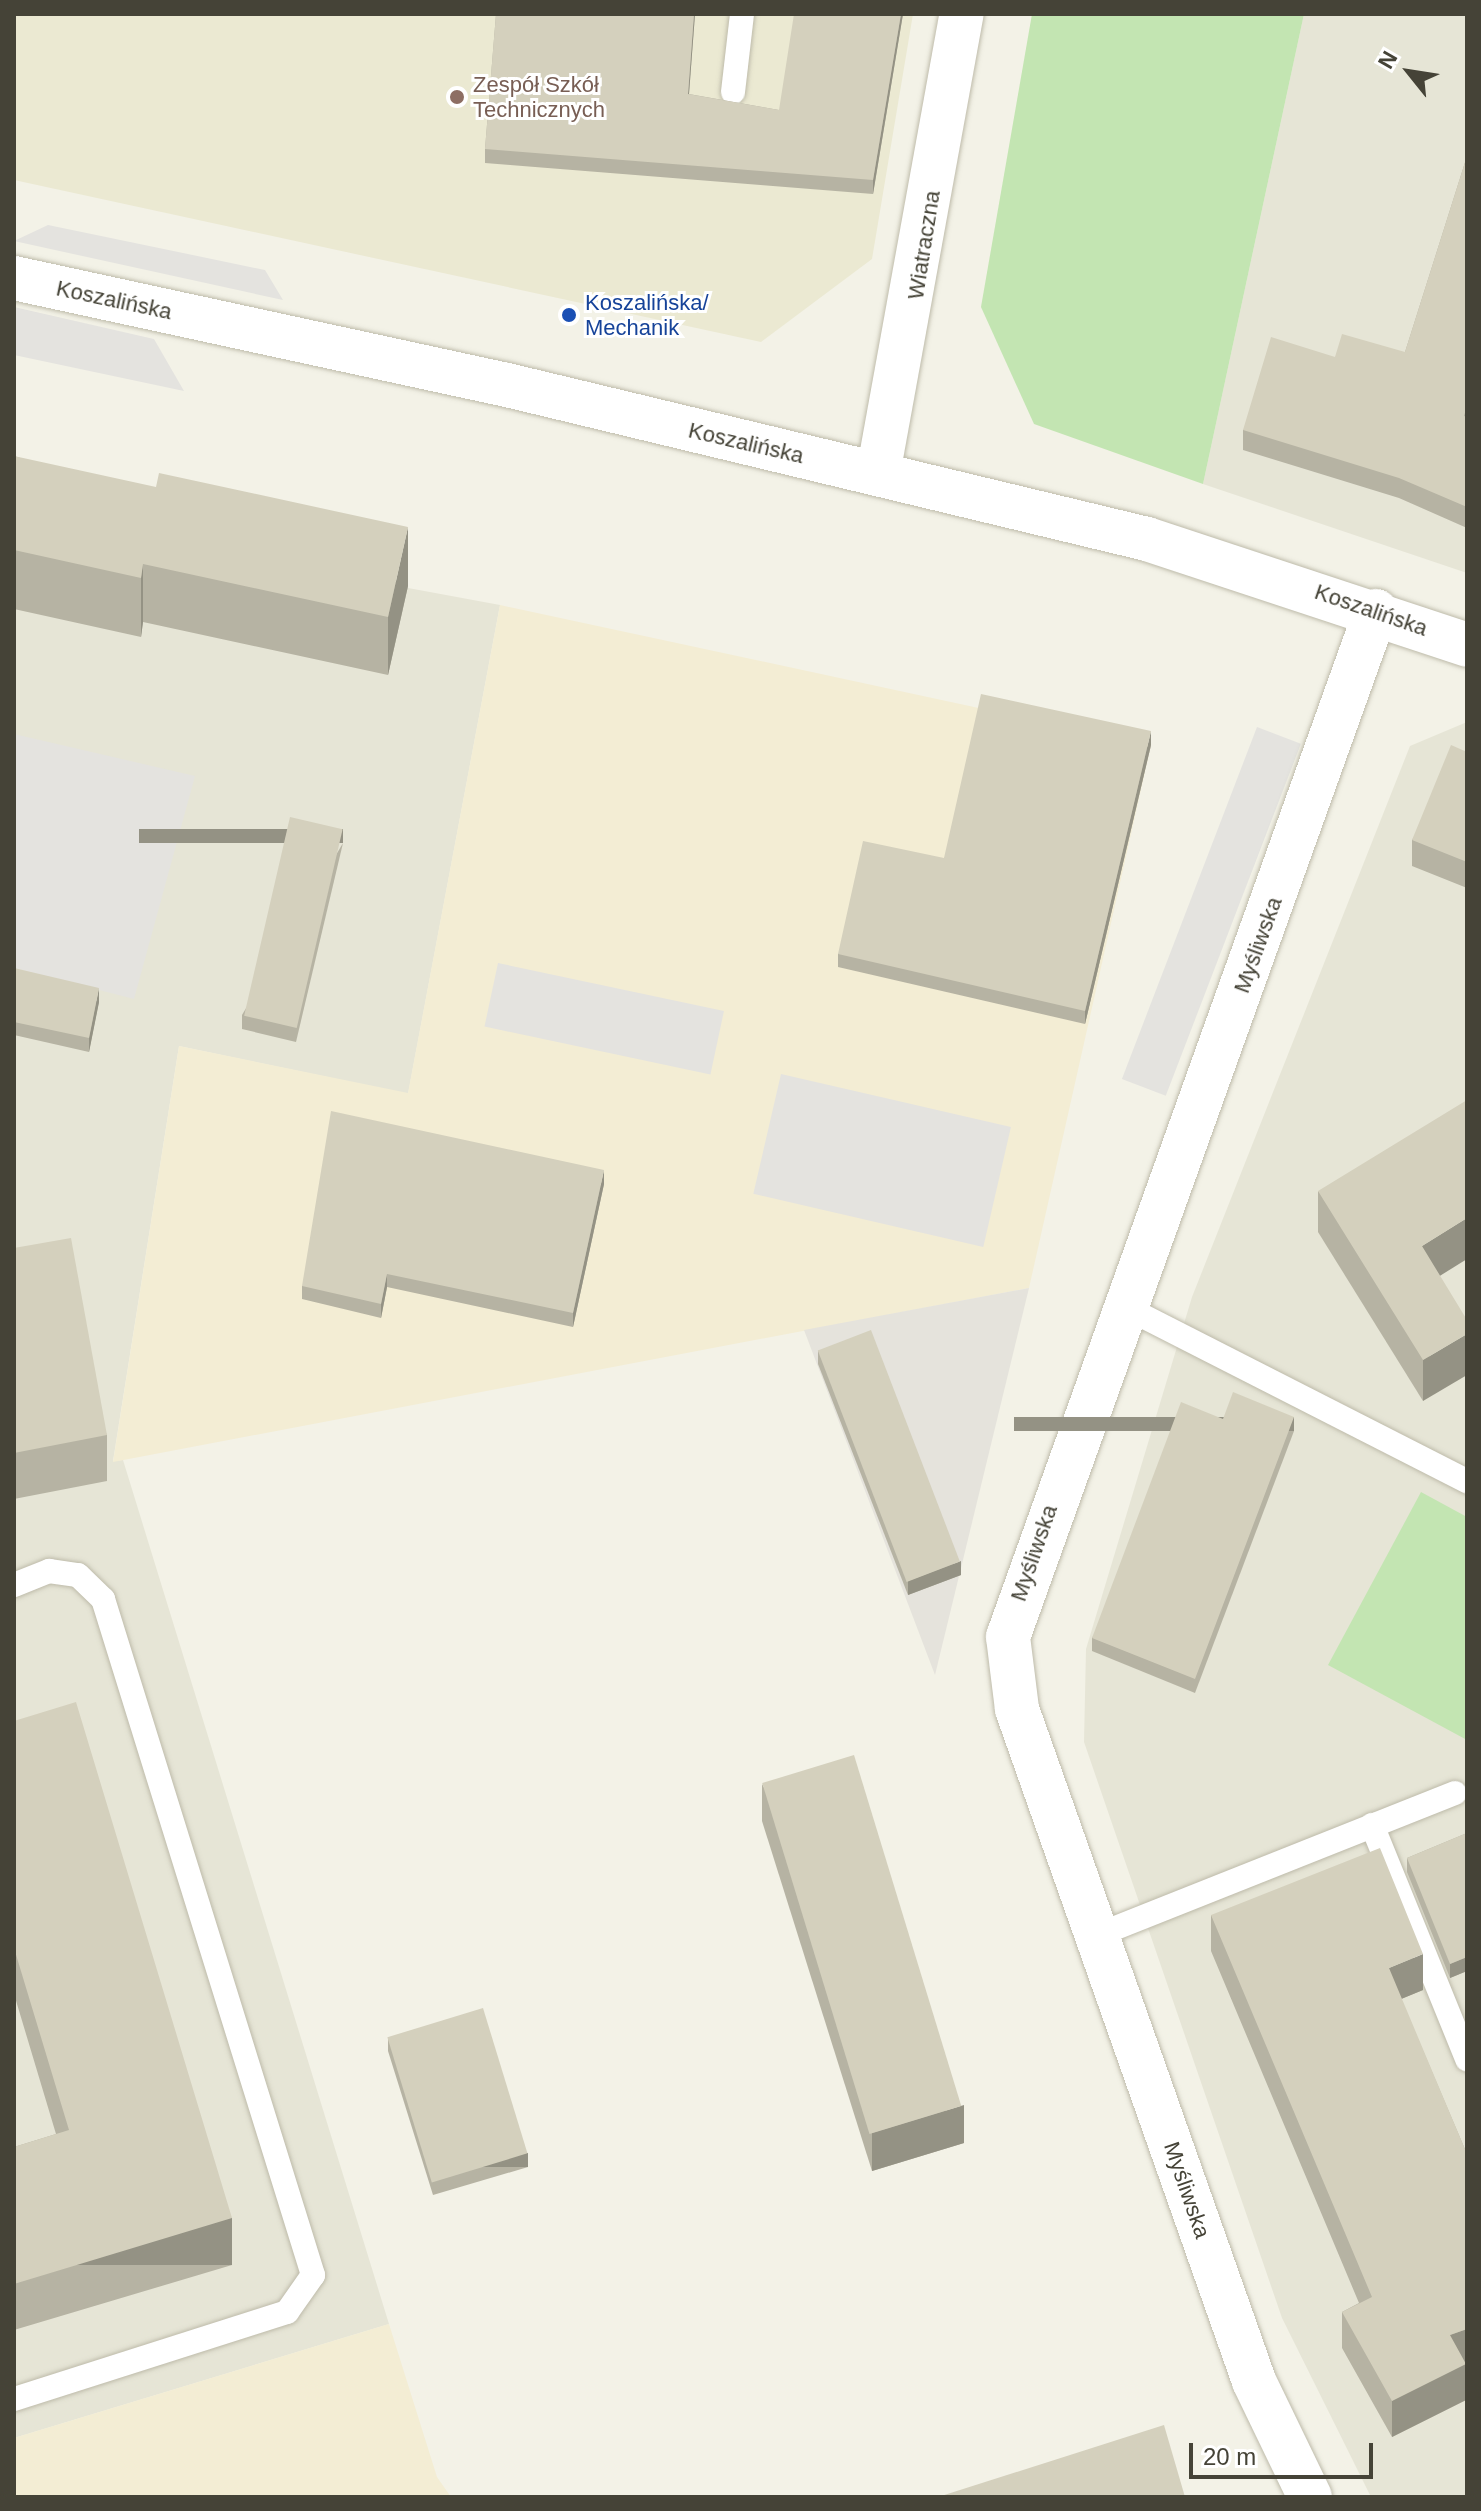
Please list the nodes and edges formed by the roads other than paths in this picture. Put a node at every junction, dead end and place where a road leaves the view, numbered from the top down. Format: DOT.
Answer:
graph roads {
  1 [pos="742,14"];
  2 [pos="962,14"];
  3 [pos="733,92"];
  4 [pos="14,278"];
  5 [pos="878,474"];
  6 [pos="1376,611"];
  7 [pos="1467,645"];
  8 [pos="1125,1307"];
  9 [pos="1467,1481"];
  10 [pos="14,1585"];
  11 [pos="1455,1793"];
  12 [pos="1372,1825"];
  13 [pos="1098,1935"];
  14 [pos="1467,2059"];
  15 [pos="14,2399"];
  16 [pos="1310,2497"];
  1 -- 3 [label="lane"];
  2 -- 5 [label="street, Wiatraczna"];
  4 -- 5 [label="street, Koszalińska"];
  5 -- 6 [label="street, Koszalińska"];
  6 -- 7 [label="street, Koszalińska"];
  6 -- 8 [label="street, Myśliwska"];
  8 -- 9 [label="lane"];
  8 -- 13 [label="street, Myśliwska"];
  10 -- 15 [label="lane"];
  11 -- 12 [label="lane"];
  12 -- 13 [label="lane"];
  12 -- 14 [label="lane"];
  13 -- 16 [label="street, Myśliwska"];
}
